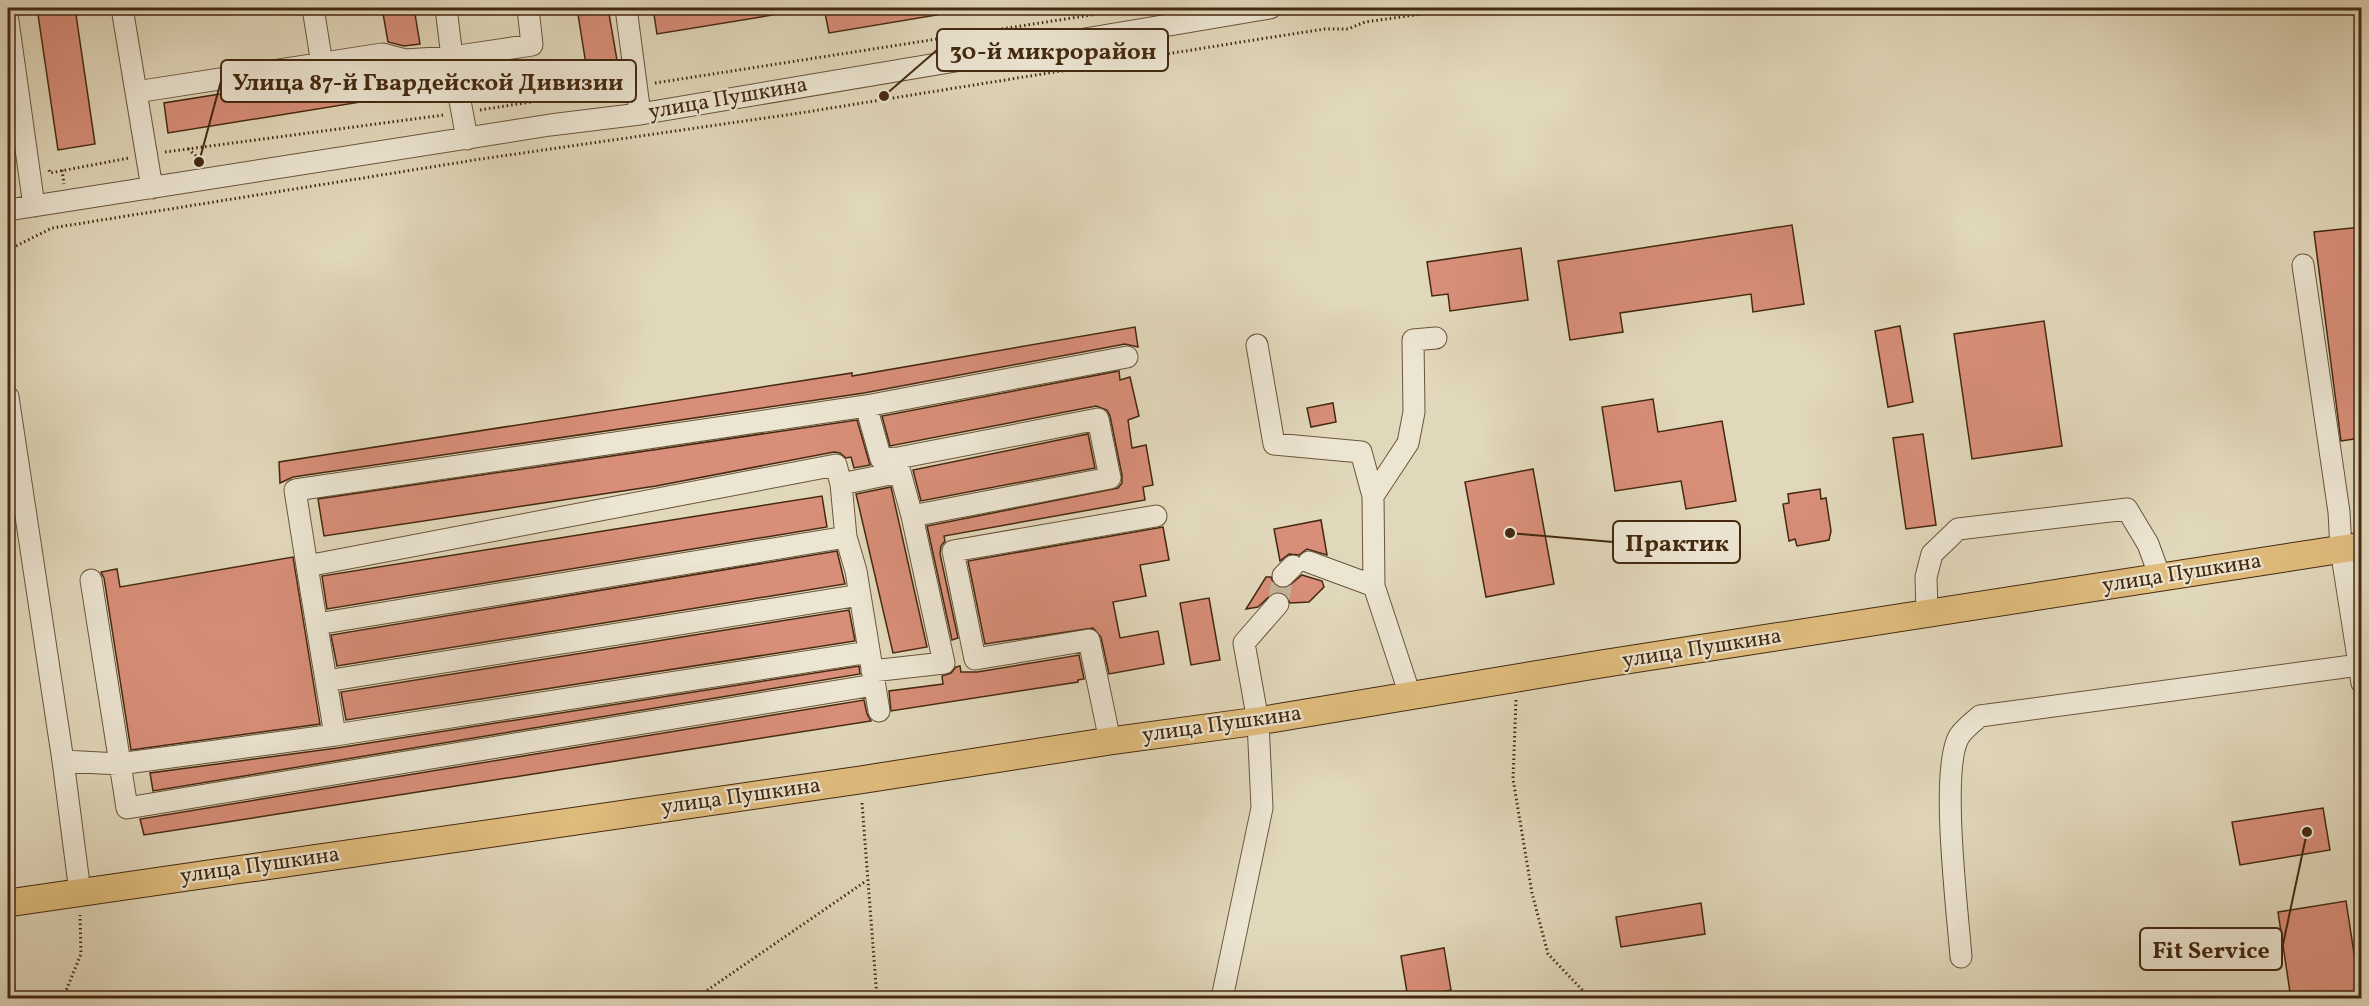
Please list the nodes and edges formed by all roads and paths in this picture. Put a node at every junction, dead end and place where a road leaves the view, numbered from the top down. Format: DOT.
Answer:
graph roads {
  1 [pos="122,8"];
  2 [pos="313,8"];
  3 [pos="446,8"];
  4 [pos="528,8"];
  5 [pos="626,8"];
  6 [pos="1136,8"];
  7 [pos="1270,8"];
  8 [pos="1464,8"];
  9 [pos="1161,17"];
  10 [pos="8,21"];
  11 [pos="452,57"];
  12 [pos="322,64"];
  13 [pos="636,86"];
  14 [pos="136,92"];
  15 [pos="567,96"];
  16 [pos="525,103"];
  17 [pos="563,103"];
  18 [pos="531,108"];
  19 [pos="463,113"];
  20 [pos="640,114"];
  21 [pos="467,139"];
  22 [pos="188,149"];
  23 [pos="146,155"];
  24 [pos="48,161"];
  25 [pos="202,161"];
  26 [pos="62,170"];
  27 [pos="64,188"];
  28 [pos="152,188"];
  29 [pos="34,206"];
  30 [pos="8,210"];
  31 [pos="8,250"];
  32 [pos="2303,265"];
  33 [pos="1436,338"];
  34 [pos="1257,345"];
  35 [pos="1127,357"];
  36 [pos="8,397"];
  37 [pos="866,406"];
  38 [pos="899,465"];
  39 [pos="841,484"];
  40 [pos="1374,495"];
  41 [pos="912,516"];
  42 [pos="1156,516"];
  43 [pos="846,537"];
  44 [pos="2351,548"];
  45 [pos="307,566"];
  46 [pos="1295,568"];
  47 [pos="2160,577"];
  48 [pos="91,580"];
  49 [pos="1374,586"];
  50 [pos="860,595"];
  51 [pos="1278,604"];
  52 [pos="1927,614"];
  53 [pos="317,624"];
  54 [pos="975,659"];
  55 [pos="944,663"];
  56 [pos="872,669"];
  57 [pos="2360,674"];
  58 [pos="1517,679"];
  59 [pos="326,681"];
  60 [pos="1410,695"];
  61 [pos="879,711"];
  62 [pos="1258,721"];
  63 [pos="335,735"];
  64 [pos="1110,741"];
  65 [pos="63,761"];
  66 [pos="119,764"];
  67 [pos="860,780"];
  68 [pos="866,881"];
  69 [pos="80,892"];
  70 [pos="8,903"];
  71 [pos="1961,957"];
  72 [pos="63,999"];
  73 [pos="696,999"];
  74 [pos="877,999"];
  75 [pos="1222,999"];
  76 [pos="1590,999"];
  77 [pos="1684,999"];
  78 [pos="1723,999"];
  1 -- 14 [label="street"];
  2 -- 12 [label="street"];
  3 -- 11 [label="street"];
  4 -- 11 [label="street"];
  5 -- 13 [label="street"];
  6 -- 13 [label="path"];
  7 -- 9 [label="street, улица Пушкина"];
  8 -- 31 [label="path"];
  9 -- 20 [label="street, улица Пушкина"];
  10 -- 29 [label="street"];
  11 -- 12 [label="street"];
  11 -- 19 [label="street"];
  12 -- 14 [label="street"];
  13 -- 15 [label="path"];
  13 -- 20 [label="street"];
  14 -- 23 [label="street"];
  15 -- 16 [label="path"];
  15 -- 17 [label="path"];
  16 -- 18 [label="path"];
  16 -- 19 [label="path"];
  19 -- 21 [label="street"];
  19 -- 22 [label="path"];
  20 -- 21 [label="street, улица Пушкина"];
  21 -- 28 [label="street, улица Пушкина"];
  22 -- 23 [label="path"];
  22 -- 25 [label="path"];
  23 -- 26 [label="path"];
  23 -- 28 [label="street"];
  24 -- 26 [label="path"];
  26 -- 27 [label="path"];
  28 -- 29 [label="street, улица Пушкина"];
  29 -- 30 [label="street, улица Пушкина"];
  32 -- 44 [label="street"];
  33 -- 40 [label="street"];
  34 -- 40 [label="street"];
  35 -- 37 [label="street"];
  36 -- 65 [label="street"];
  37 -- 38 [label="street"];
  37 -- 45 [label="street"];
  38 -- 39 [label="street"];
  38 -- 41 [label="street"];
  38 -- 41 [label="street"];
  39 -- 43 [label="street"];
  39 -- 45 [label="street"];
  40 -- 49 [label="street"];
  41 -- 55 [label="street"];
  42 -- 54 [label="street"];
  43 -- 50 [label="street"];
  43 -- 53 [label="street"];
  44 -- 47 [label="main road, улица Пушкина"];
  44 -- 57 [label="street"];
  45 -- 53 [label="street"];
  46 -- 49 [label="street"];
  47 -- 52 [label="main road, улица Пушкина"];
  47 -- 52 [label="street"];
  48 -- 66 [label="street"];
  49 -- 60 [label="street"];
  50 -- 56 [label="street"];
  50 -- 59 [label="street"];
  51 -- 62 [label="street"];
  52 -- 58 [label="main road, улица Пушкина"];
  53 -- 59 [label="street"];
  54 -- 55 [label="street"];
  54 -- 64 [label="street"];
  55 -- 56 [label="street"];
  56 -- 61 [label="street"];
  56 -- 63 [label="street"];
  56 -- 66 [label="street"];
  57 -- 71 [label="street"];
  58 -- 60 [label="main road, улица Пушкина"];
  58 -- 76 [label="path"];
  59 -- 63 [label="street"];
  60 -- 62 [label="main road, улица Пушкина"];
  62 -- 64 [label="main road, улица Пушкина"];
  62 -- 75 [label="street"];
  63 -- 66 [label="street"];
  64 -- 67 [label="main road, улица Пушкина"];
  65 -- 66 [label="street"];
  65 -- 69 [label="street"];
  67 -- 68 [label="path"];
  67 -- 69 [label="main road, улица Пушкина"];
  68 -- 73 [label="path"];
  68 -- 74 [label="path"];
  69 -- 70 [label="main road, улица Пушкина"];
  69 -- 72 [label="path"];
  77 -- 78 [label="path"];
}
